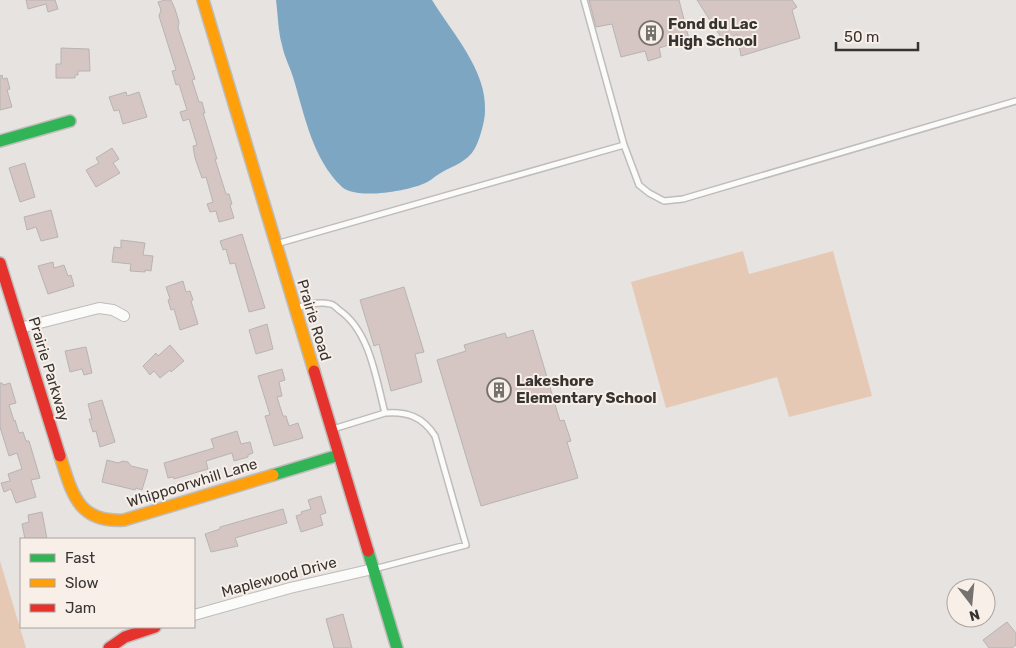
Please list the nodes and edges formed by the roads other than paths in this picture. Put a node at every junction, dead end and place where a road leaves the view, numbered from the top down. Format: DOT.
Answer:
graph roads {
  1 [pos="203,0"];
  2 [pos="584,0"];
  3 [pos="1016,101"];
  4 [pos="70,121"];
  5 [pos="0,141"];
  6 [pos="624,144"];
  7 [pos="276,244"];
  8 [pos="0,264"];
  9 [pos="295,308"];
  10 [pos="124,316"];
  11 [pos="20,328"];
  12 [pos="385,413"];
  13 [pos="332,429"];
  14 [pos="339,455"];
  15 [pos="69,484"];
  16 [pos="373,569"];
  17 [pos="195,615"];
  18 [pos="152,628"];
  19 [pos="110,646"];
  20 [pos="397,648"];
  1 -- 7 [label="street, Prairie Road"];
  2 -- 6 [label="lane"];
  3 -- 6 [label="lane"];
  4 -- 5 [label="street"];
  6 -- 7 [label="lane"];
  7 -- 9 [label="street, Prairie Road"];
  8 -- 11 [label="street, Prairie Parkway"];
  9 -- 12 [label="lane"];
  9 -- 13 [label="street, Prairie Road"];
  10 -- 11 [label="street"];
  11 -- 15 [label="street, Prairie Parkway"];
  12 -- 13 [label="lane"];
  12 -- 16 [label="lane"];
  13 -- 14 [label="street, Prairie Road"];
  14 -- 15 [label="street, Whippoorwhill Lane"];
  14 -- 16 [label="street, Prairie Road"];
  16 -- 17 [label="street, Maplewood Drive"];
  16 -- 20 [label="street, Prairie Road"];
  18 -- 19 [label="street"];
}
